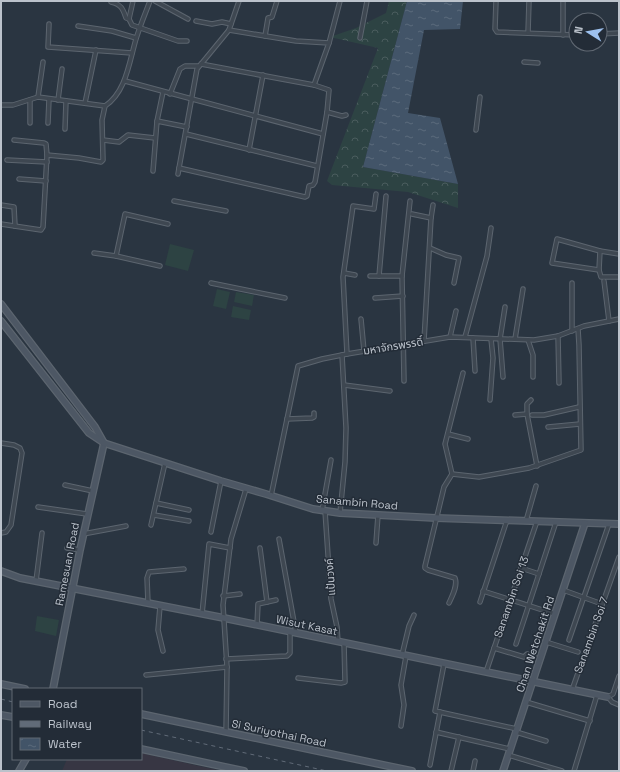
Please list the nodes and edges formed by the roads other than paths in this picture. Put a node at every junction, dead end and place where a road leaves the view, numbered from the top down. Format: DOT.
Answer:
graph roads {
  1 [pos="133,1"];
  2 [pos="150,1"];
  3 [pos="155,1"];
  4 [pos="239,1"];
  5 [pos="277,1"];
  6 [pos="340,1"];
  7 [pos="367,1"];
  8 [pos="496,1"];
  9 [pos="529,1"];
  10 [pos="563,1"];
  11 [pos="111,2"];
  12 [pos="130,19"];
  13 [pos="188,19"];
  14 [pos="196,20"];
  15 [pos="50,24"];
  16 [pos="231,24"];
  17 [pos="78,26"];
  18 [pos="140,28"];
  19 [pos="229,30"];
  20 [pos="619,32"];
  21 [pos="528,33"];
  22 [pos="608,33"];
  23 [pos="563,35"];
  24 [pos="568,35"];
  25 [pos="265,36"];
  26 [pos="136,38"];
  27 [pos="360,38"];
  28 [pos="187,41"];
  29 [pos="329,43"];
  30 [pos="96,50"];
  31 [pos="132,53"];
  32 [pos="44,62"];
  33 [pos="524,62"];
  34 [pos="538,64"];
  35 [pos="201,65"];
  36 [pos="62,69"];
  37 [pos="263,75"];
  38 [pos="125,81"];
  39 [pos="314,85"];
  40 [pos="163,92"];
  41 [pos="170,94"];
  42 [pos="38,97"];
  43 [pos="480,97"];
  44 [pos="49,98"];
  45 [pos="193,99"];
  46 [pos="30,100"];
  47 [pos="58,100"];
  48 [pos="66,101"];
  49 [pos="85,104"];
  50 [pos="1,106"];
  51 [pos="105,106"];
  52 [pos="327,112"];
  53 [pos="346,115"];
  54 [pos="255,116"];
  55 [pos="157,121"];
  56 [pos="30,123"];
  57 [pos="48,123"];
  58 [pos="187,127"];
  59 [pos="65,129"];
  60 [pos="476,130"];
  61 [pos="186,134"];
  62 [pos="323,134"];
  63 [pos="155,138"];
  64 [pos="14,140"];
  65 [pos="103,140"];
  66 [pos="249,150"];
  67 [pos="47,154"];
  68 [pos="7,160"];
  69 [pos="47,162"];
  70 [pos="318,166"];
  71 [pos="179,168"];
  72 [pos="153,171"];
  73 [pos="178,174"];
  74 [pos="19,179"];
  75 [pos="46,181"];
  76 [pos="376,194"];
  77 [pos="386,196"];
  78 [pos="174,201"];
  79 [pos="410,201"];
  80 [pos="1,205"];
  81 [pos="433,205"];
  82 [pos="226,211"];
  83 [pos="412,214"];
  84 [pos="431,218"];
  85 [pos="1,224"];
  86 [pos="168,224"];
  87 [pos="15,226"];
  88 [pos="491,228"];
  89 [pos="430,248"];
  90 [pos="600,251"];
  91 [pos="94,253"];
  92 [pos="619,254"];
  93 [pos="116,256"];
  94 [pos="160,266"];
  95 [pos="599,270"];
  96 [pos="344,273"];
  97 [pos="355,275"];
  98 [pos="370,276"];
  99 [pos="379,276"];
  100 [pos="402,276"];
  101 [pos="619,277"];
  102 [pos="604,280"];
  103 [pos="211,283"];
  104 [pos="454,283"];
  105 [pos="572,283"];
  106 [pos="524,289"];
  107 [pos="403,296"];
  108 [pos="285,298"];
  109 [pos="375,298"];
  110 [pos="1,304"];
  111 [pos="505,307"];
  112 [pos="456,311"];
  113 [pos="361,319"];
  114 [pos="619,319"];
  115 [pos="1,321"];
  116 [pos="609,321"];
  117 [pos="578,329"];
  118 [pos="572,331"];
  119 [pos="558,336"];
  120 [pos="450,337"];
  121 [pos="465,337"];
  122 [pos="473,338"];
  123 [pos="492,338"];
  124 [pos="500,339"];
  125 [pos="514,339"];
  126 [pos="528,340"];
  127 [pos="424,341"];
  128 [pos="404,345"];
  129 [pos="364,351"];
  130 [pos="347,354"];
  131 [pos="342,355"];
  132 [pos="475,371"];
  133 [pos="463,373"];
  134 [pos="56,374"];
  135 [pos="503,377"];
  136 [pos="533,377"];
  137 [pos="48,381"];
  138 [pos="404,381"];
  139 [pos="559,383"];
  140 [pos="344,385"];
  141 [pos="390,391"];
  142 [pos="490,400"];
  143 [pos="531,400"];
  144 [pos="579,407"];
  145 [pos="314,413"];
  146 [pos="527,414"];
  147 [pos="515,415"];
  148 [pos="532,415"];
  149 [pos="287,419"];
  150 [pos="580,424"];
  151 [pos="548,427"];
  152 [pos="448,434"];
  153 [pos="468,439"];
  154 [pos="1,443"];
  155 [pos="104,443"];
  156 [pos="331,460"];
  157 [pos="165,463"];
  158 [pos="537,466"];
  159 [pos="452,474"];
  160 [pos="221,482"];
  161 [pos="65,486"];
  162 [pos="536,486"];
  163 [pos="246,489"];
  164 [pos="93,491"];
  165 [pos="271,496"];
  166 [pos="156,503"];
  167 [pos="38,507"];
  168 [pos="189,510"];
  169 [pos="323,511"];
  170 [pos="340,513"];
  171 [pos="87,514"];
  172 [pos="154,515"];
  173 [pos="378,515"];
  174 [pos="436,518"];
  175 [pos="507,520"];
  176 [pos="189,521"];
  177 [pos="526,521"];
  178 [pos="537,522"];
  179 [pos="556,522"];
  180 [pos="585,523"];
  181 [pos="609,524"];
  182 [pos="619,524"];
  183 [pos="151,525"];
  184 [pos="126,526"];
  185 [pos="211,532"];
  186 [pos="1,533"];
  187 [pos="42,533"];
  188 [pos="83,534"];
  189 [pos="279,539"];
  190 [pos="376,543"];
  191 [pos="67,548"];
  192 [pos="230,548"];
  193 [pos="260,548"];
  194 [pos="80,550"];
  195 [pos="619,557"];
  196 [pos="521,568"];
  197 [pos="184,569"];
  198 [pos="1,571"];
  199 [pos="539,574"];
  200 [pos="36,581"];
  201 [pos="73,588"];
  202 [pos="563,590"];
  203 [pos="483,591"];
  204 [pos="240,594"];
  205 [pos="223,596"];
  206 [pos="584,597"];
  207 [pos="276,600"];
  208 [pos="510,600"];
  209 [pos="267,602"];
  210 [pos="480,602"];
  211 [pos="148,603"];
  212 [pos="449,603"];
  213 [pos="602,604"];
  214 [pos="528,605"];
  215 [pos="160,606"];
  216 [pos="202,614"];
  217 [pos="555,614"];
  218 [pos="414,615"];
  219 [pos="224,618"];
  220 [pos="257,625"];
  221 [pos="293,632"];
  222 [pos="569,640"];
  223 [pos="341,642"];
  224 [pos="546,642"];
  225 [pos="516,644"];
  226 [pos="494,648"];
  227 [pos="163,651"];
  228 [pos="578,652"];
  229 [pos="404,656"];
  230 [pos="534,656"];
  231 [pos="226,659"];
  232 [pos="444,664"];
  233 [pos="227,667"];
  234 [pos="486,672"];
  235 [pos="146,675"];
  236 [pos="619,676"];
  237 [pos="298,678"];
  238 [pos="532,682"];
  239 [pos="1,684"];
  240 [pos="20,688"];
  241 [pos="53,688"];
  242 [pos="572,690"];
  243 [pos="597,695"];
  244 [pos="608,697"];
  245 [pos="526,702"];
  246 [pos="619,705"];
  247 [pos="440,712"];
  248 [pos="142,714"];
  249 [pos="1,715"];
  250 [pos="12,717"];
  251 [pos="590,721"];
  252 [pos="401,726"];
  253 [pos="516,730"];
  254 [pos="226,732"];
  255 [pos="436,732"];
  256 [pos="459,737"];
  257 [pos="546,741"];
  258 [pos="142,749"];
  259 [pos="509,752"];
  260 [pos="25,760"];
  261 [pos="475,761"];
  262 [pos="430,764"];
  263 [pos="19,771"];
  264 [pos="244,771"];
  265 [pos="412,771"];
  266 [pos="451,771"];
  267 [pos="473,771"];
  268 [pos="503,771"];
  269 [pos="562,771"];
  270 [pos="574,771"];
  1 -- 12 [label="street"];
  2 -- 18 [label="street"];
  3 -- 13 [label="street"];
  4 -- 16 [label="street"];
  5 -- 25 [label="street"];
  6 -- 29 [label="street"];
  7 -- 27 [label="street"];
  8 -- 21 [label="street"];
  9 -- 21 [label="street"];
  10 -- 23 [label="street"];
  11 -- 12 [label="street"];
  12 -- 18 [label="street"];
  14 -- 16 [label="street"];
  15 -- 30 [label="street"];
  16 -- 19 [label="street"];
  17 -- 26 [label="street"];
  18 -- 26 [label="street"];
  18 -- 28 [label="street"];
  19 -- 25 [label="street"];
  19 -- 35 [label="street"];
  20 -- 22 [label="street"];
  21 -- 23 [label="street"];
  23 -- 24 [label="street"];
  25 -- 29 [label="street"];
  26 -- 31 [label="street"];
  29 -- 39 [label="street"];
  30 -- 31 [label="street"];
  30 -- 49 [label="street"];
  31 -- 38 [label="street"];
  32 -- 42 [label="street"];
  33 -- 34 [label="street"];
  35 -- 37 [label="street"];
  35 -- 41 [label="street"];
  35 -- 45 [label="street"];
  36 -- 47 [label="street"];
  37 -- 39 [label="street"];
  37 -- 54 [label="street"];
  38 -- 40 [label="street"];
  38 -- 51 [label="street"];
  39 -- 52 [label="street"];
  40 -- 41 [label="street"];
  40 -- 55 [label="street"];
  41 -- 45 [label="street"];
  42 -- 44 [label="street"];
  42 -- 46 [label="street"];
  43 -- 60 [label="street"];
  44 -- 47 [label="street"];
  44 -- 57 [label="street"];
  45 -- 54 [label="street"];
  45 -- 58 [label="street"];
  46 -- 50 [label="street"];
  46 -- 56 [label="street"];
  47 -- 48 [label="street"];
  48 -- 49 [label="street"];
  48 -- 59 [label="street"];
  49 -- 51 [label="street"];
  51 -- 65 [label="street"];
  52 -- 53 [label="street"];
  52 -- 62 [label="street"];
  54 -- 62 [label="street"];
  54 -- 66 [label="street"];
  55 -- 58 [label="street"];
  55 -- 63 [label="street"];
  58 -- 61 [label="street"];
  61 -- 66 [label="street"];
  61 -- 71 [label="street"];
  62 -- 70 [label="street"];
  63 -- 65 [label="street"];
  63 -- 72 [label="street"];
  64 -- 67 [label="street"];
  65 -- 67 [label="street"];
  66 -- 70 [label="street"];
  67 -- 69 [label="street"];
  68 -- 69 [label="street"];
  69 -- 75 [label="street"];
  70 -- 71 [label="street"];
  71 -- 73 [label="street"];
  74 -- 75 [label="street"];
  75 -- 87 [label="street"];
  76 -- 96 [label="street"];
  77 -- 99 [label="street"];
  78 -- 82 [label="street"];
  79 -- 100 [label="street"];
  80 -- 87 [label="street"];
  81 -- 84 [label="street"];
  83 -- 84 [label="street"];
  84 -- 89 [label="street"];
  85 -- 87 [label="street"];
  86 -- 93 [label="street"];
  88 -- 121 [label="street"];
  89 -- 104 [label="street"];
  89 -- 127 [label="street"];
  90 -- 92 [label="street"];
  90 -- 95 [label="street"];
  90 -- 95 [label="street"];
  91 -- 93 [label="street"];
  93 -- 94 [label="street"];
  95 -- 101 [label="street"];
  96 -- 97 [label="street"];
  96 -- 130 [label="street"];
  98 -- 99 [label="street"];
  99 -- 100 [label="street"];
  100 -- 107 [label="street"];
  102 -- 116 [label="street"];
  103 -- 108 [label="street"];
  105 -- 118 [label="street"];
  106 -- 125 [label="street"];
  107 -- 109 [label="street"];
  107 -- 128 [label="street"];
  110 -- 134 [label="street"];
  111 -- 124 [label="street"];
  112 -- 120 [label="street"];
  113 -- 129 [label="street"];
  114 -- 116 [label="street, มหาจักรพรรดิ์"];
  115 -- 137 [label="street"];
  116 -- 117 [label="street, มหาจักรพรรดิ์"];
  117 -- 118 [label="street, มหาจักรพรรดิ์"];
  117 -- 144 [label="street"];
  118 -- 119 [label="street, มหาจักรพรรดิ์"];
  119 -- 126 [label="street, มหาจักรพรรดิ์"];
  119 -- 139 [label="street"];
  120 -- 121 [label="street, มหาจักรพรรดิ์"];
  120 -- 127 [label="street, มหาจักรพรรดิ์"];
  121 -- 122 [label="street, มหาจักรพรรดิ์"];
  122 -- 123 [label="street, มหาจักรพรรดิ์"];
  122 -- 132 [label="street"];
  123 -- 124 [label="street, มหาจักรพรรดิ์"];
  123 -- 142 [label="street"];
  124 -- 125 [label="street, มหาจักรพรรดิ์"];
  124 -- 135 [label="street"];
  125 -- 126 [label="street, มหาจักรพรรดิ์"];
  126 -- 136 [label="street"];
  127 -- 128 [label="street, มหาจักรพรรดิ์"];
  128 -- 129 [label="street, มหาจักรพรรดิ์"];
  128 -- 138 [label="street"];
  129 -- 130 [label="street, มหาจักรพรรดิ์"];
  130 -- 131 [label="street, มหาจักรพรรดิ์"];
  131 -- 140 [label="street"];
  131 -- 149 [label="street, มหาจักรพรรดิ์"];
  133 -- 152 [label="street"];
  134 -- 137 [label="street"];
  134 -- 155 [label="street"];
  137 -- 155 [label="street"];
  140 -- 141 [label="street"];
  140 -- 170 [label="street"];
  143 -- 146 [label="street"];
  144 -- 148 [label="street"];
  144 -- 150 [label="street"];
  145 -- 149 [label="street"];
  146 -- 147 [label="street"];
  146 -- 158 [label="street"];
  149 -- 165 [label="street, มหาจักรพรรดิ์"];
  150 -- 151 [label="street"];
  150 -- 158 [label="street"];
  152 -- 153 [label="street"];
  152 -- 159 [label="street"];
  154 -- 186 [label="street"];
  155 -- 157 [label="street, Sanambin Road"];
  155 -- 164 [label="street, Ramesuan Road"];
  156 -- 169 [label="street, แป้นวงค์"];
  157 -- 160 [label="street, Sanambin Road"];
  157 -- 166 [label="street"];
  158 -- 159 [label="street"];
  159 -- 174 [label="street"];
  160 -- 163 [label="street, Sanambin Road"];
  160 -- 185 [label="street"];
  161 -- 164 [label="street"];
  162 -- 177 [label="street"];
  163 -- 165 [label="street, Sanambin Road"];
  163 -- 192 [label="street"];
  164 -- 171 [label="street, Ramesuan Road"];
  165 -- 169 [label="street, Sanambin Road"];
  166 -- 168 [label="street"];
  166 -- 172 [label="street"];
  167 -- 171 [label="street"];
  169 -- 170 [label="street, Sanambin Road"];
  169 -- 223 [label="street, แป้นวงค์"];
  170 -- 173 [label="street, Sanambin Road"];
  171 -- 188 [label="street, Ramesuan Road"];
  172 -- 176 [label="street"];
  172 -- 183 [label="street"];
  173 -- 174 [label="street, Sanambin Road"];
  173 -- 190 [label="street"];
  174 -- 175 [label="street, Sanambin Road"];
  174 -- 212 [label="street"];
  175 -- 177 [label="street, Sanambin Road"];
  175 -- 203 [label="street"];
  177 -- 178 [label="street, Sanambin Road"];
  178 -- 179 [label="street, Sanambin Road"];
  178 -- 196 [label="street, Sanambin Soi 13"];
  179 -- 180 [label="street, Sanambin Road"];
  179 -- 199 [label="street"];
  180 -- 181 [label="street, Sanambin Road"];
  180 -- 202 [label="street, Chan Wetchakit Rd"];
  181 -- 182 [label="street, Sanambin Road"];
  181 -- 206 [label="street"];
  184 -- 188 [label="street"];
  187 -- 200 [label="street"];
  188 -- 194 [label="street, Ramesuan Road"];
  189 -- 221 [label="street"];
  191 -- 194 [label="street"];
  192 -- 205 [label="street"];
  192 -- 216 [label="street"];
  193 -- 209 [label="street"];
  194 -- 201 [label="street, Ramesuan Road"];
  195 -- 213 [label="street, Sanambin Soi 7"];
  196 -- 199 [label="street"];
  196 -- 208 [label="street, Sanambin Soi 13"];
  197 -- 211 [label="street"];
  198 -- 200 [label="street, Wisut Kasat"];
  199 -- 214 [label="street"];
  200 -- 201 [label="street, Wisut Kasat"];
  201 -- 211 [label="street, Wisut Kasat"];
  201 -- 241 [label="street, Ramesuan Road"];
  202 -- 206 [label="street"];
  202 -- 217 [label="street, Chan Wetchakit Rd"];
  203 -- 208 [label="street"];
  203 -- 210 [label="street"];
  204 -- 205 [label="street"];
  205 -- 219 [label="street"];
  206 -- 213 [label="street"];
  206 -- 222 [label="street"];
  207 -- 209 [label="street"];
  208 -- 214 [label="street"];
  208 -- 226 [label="street, Sanambin Soi 13"];
  209 -- 220 [label="street"];
  211 -- 215 [label="street, Wisut Kasat"];
  213 -- 242 [label="street, Sanambin Soi 7"];
  214 -- 217 [label="street"];
  214 -- 225 [label="street"];
  215 -- 216 [label="street, Wisut Kasat"];
  215 -- 227 [label="street"];
  216 -- 219 [label="street, Wisut Kasat"];
  217 -- 224 [label="street, Chan Wetchakit Rd"];
  218 -- 229 [label="street"];
  219 -- 220 [label="street, Wisut Kasat"];
  219 -- 231 [label="street"];
  220 -- 221 [label="street, Wisut Kasat"];
  221 -- 223 [label="street, Wisut Kasat"];
  221 -- 231 [label="street"];
  223 -- 229 [label="street, Wisut Kasat"];
  223 -- 237 [label="street, แป้นวงค์"];
  224 -- 228 [label="street"];
  224 -- 238 [label="street, Chan Wetchakit Rd"];
  226 -- 230 [label="street"];
  226 -- 234 [label="street, Sanambin Soi 13"];
  229 -- 232 [label="street, Wisut Kasat"];
  229 -- 252 [label="street"];
  231 -- 233 [label="street"];
  232 -- 234 [label="street, Wisut Kasat"];
  232 -- 247 [label="street"];
  233 -- 235 [label="street"];
  233 -- 254 [label="street"];
  234 -- 238 [label="street, Wisut Kasat"];
  236 -- 244 [label="street"];
  238 -- 242 [label="street, Wisut Kasat"];
  238 -- 245 [label="street, Chan Wetchakit Rd"];
  239 -- 240 [label="street"];
  242 -- 243 [label="street, Wisut Kasat"];
  243 -- 244 [label="street, Wisut Kasat"];
  243 -- 251 [label="street"];
  244 -- 246 [label="street"];
  245 -- 251 [label="street"];
  245 -- 253 [label="street, Chan Wetchakit Rd"];
  247 -- 253 [label="street"];
  247 -- 255 [label="street"];
  248 -- 254 [label="street, Si Suriyothai Road"];
  249 -- 250 [label="street"];
  251 -- 270 [label="street"];
  253 -- 257 [label="street"];
  253 -- 259 [label="street, Chan Wetchakit Rd"];
  254 -- 265 [label="street, Si Suriyothai Road"];
  255 -- 256 [label="street"];
  255 -- 262 [label="street"];
  256 -- 259 [label="street"];
  256 -- 266 [label="street"];
  258 -- 264 [label="street"];
  259 -- 268 [label="street, Chan Wetchakit Rd"];
  259 -- 269 [label="street"];
  260 -- 263 [label="street"];
  261 -- 267 [label="street"];
}
